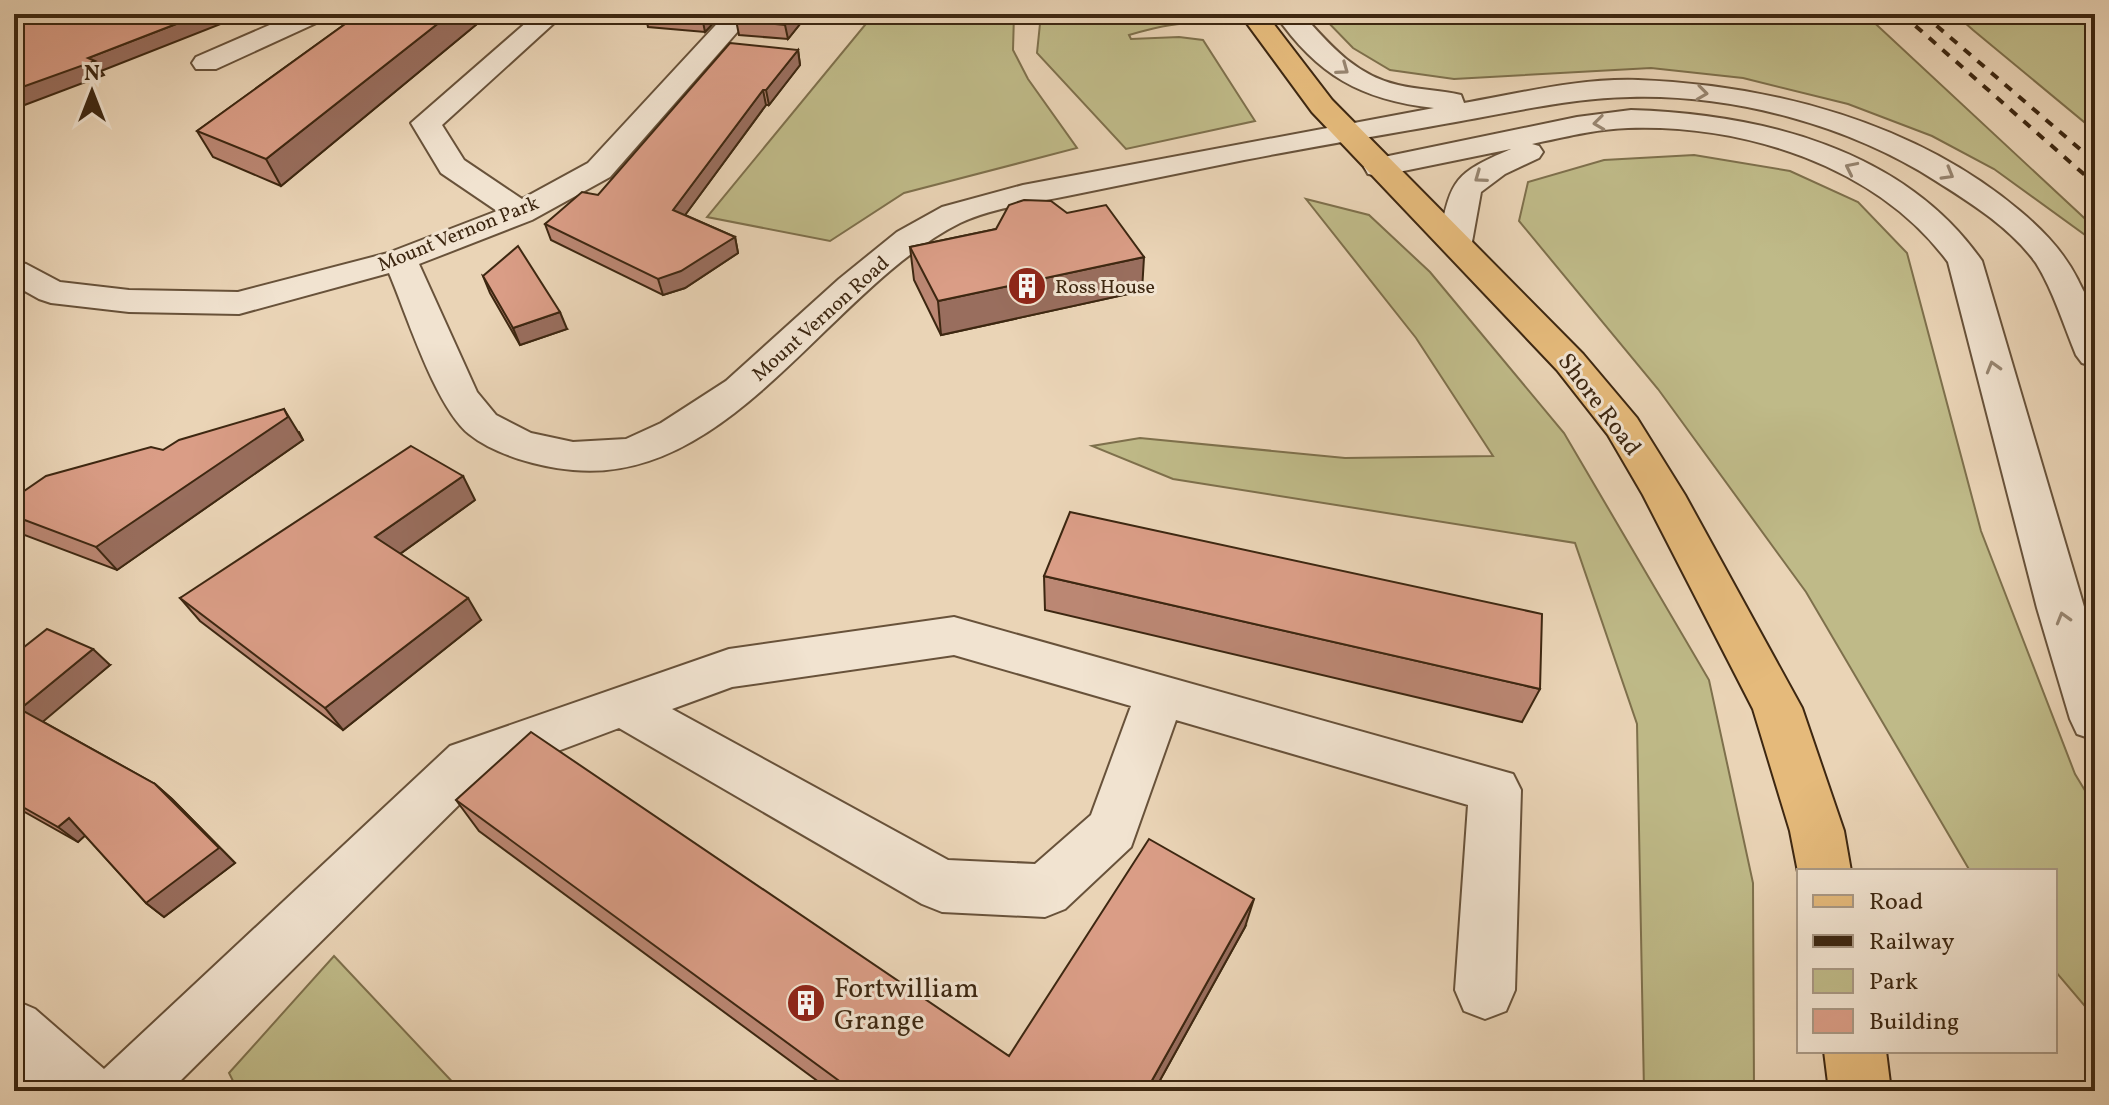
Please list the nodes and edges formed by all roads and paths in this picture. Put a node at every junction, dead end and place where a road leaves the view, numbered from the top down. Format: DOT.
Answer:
graph roads {
  1 [pos="316,14"];
  2 [pos="551,14"];
  3 [pos="740,14"];
  4 [pos="1253,14"];
  5 [pos="1288,14"];
  6 [pos="206,63"];
  7 [pos="1506,103"];
  8 [pos="1349,134"];
  9 [pos="1533,135"];
  10 [pos="1379,167"];
  11 [pos="521,213"];
  12 [pos="1455,242"];
  13 [pos="400,260"];
  14 [pos="14,271"];
  15 [pos="2095,355"];
  16 [pos="1160,695"];
  17 [pos="623,706"];
  18 [pos="2095,719"];
  19 [pos="1824,869"];
  20 [pos="1485,990"];
  21 [pos="14,1030"];
  22 [pos="1855,1053"];
  23 [pos="82,1091"];
  24 [pos="126,1091"];
  25 [pos="1860,1091"];
  1 -- 6 [label="street"];
  2 -- 11 [label="street"];
  3 -- 11 [label="street, Mount Vernon Park"];
  4 -- 8 [label="main road, Shore Road"];
  5 -- 7 [label="street, one-way"];
  7 -- 8 [label="street, Mount Vernon Road"];
  7 -- 15 [label="street, one-way"];
  8 -- 10 [label="main road, Shore Road"];
  8 -- 13 [label="street, Mount Vernon Road"];
  9 -- 10 [label="street"];
  9 -- 12 [label="street, one-way"];
  18 -- 9 [label="street, one-way"];
  10 -- 12 [label="main road, Shore Road"];
  11 -- 13 [label="street, Mount Vernon Park"];
  12 -- 19 [label="main road, Shore Road"];
  13 -- 14 [label="street, Mount Vernon Park"];
  16 -- 17 [label="street"];
  16 -- 17 [label="street"];
  16 -- 20 [label="street"];
  17 -- 24 [label="street"];
  21 -- 23 [label="street"];
  22 -- 25 [label="main road"];
}
